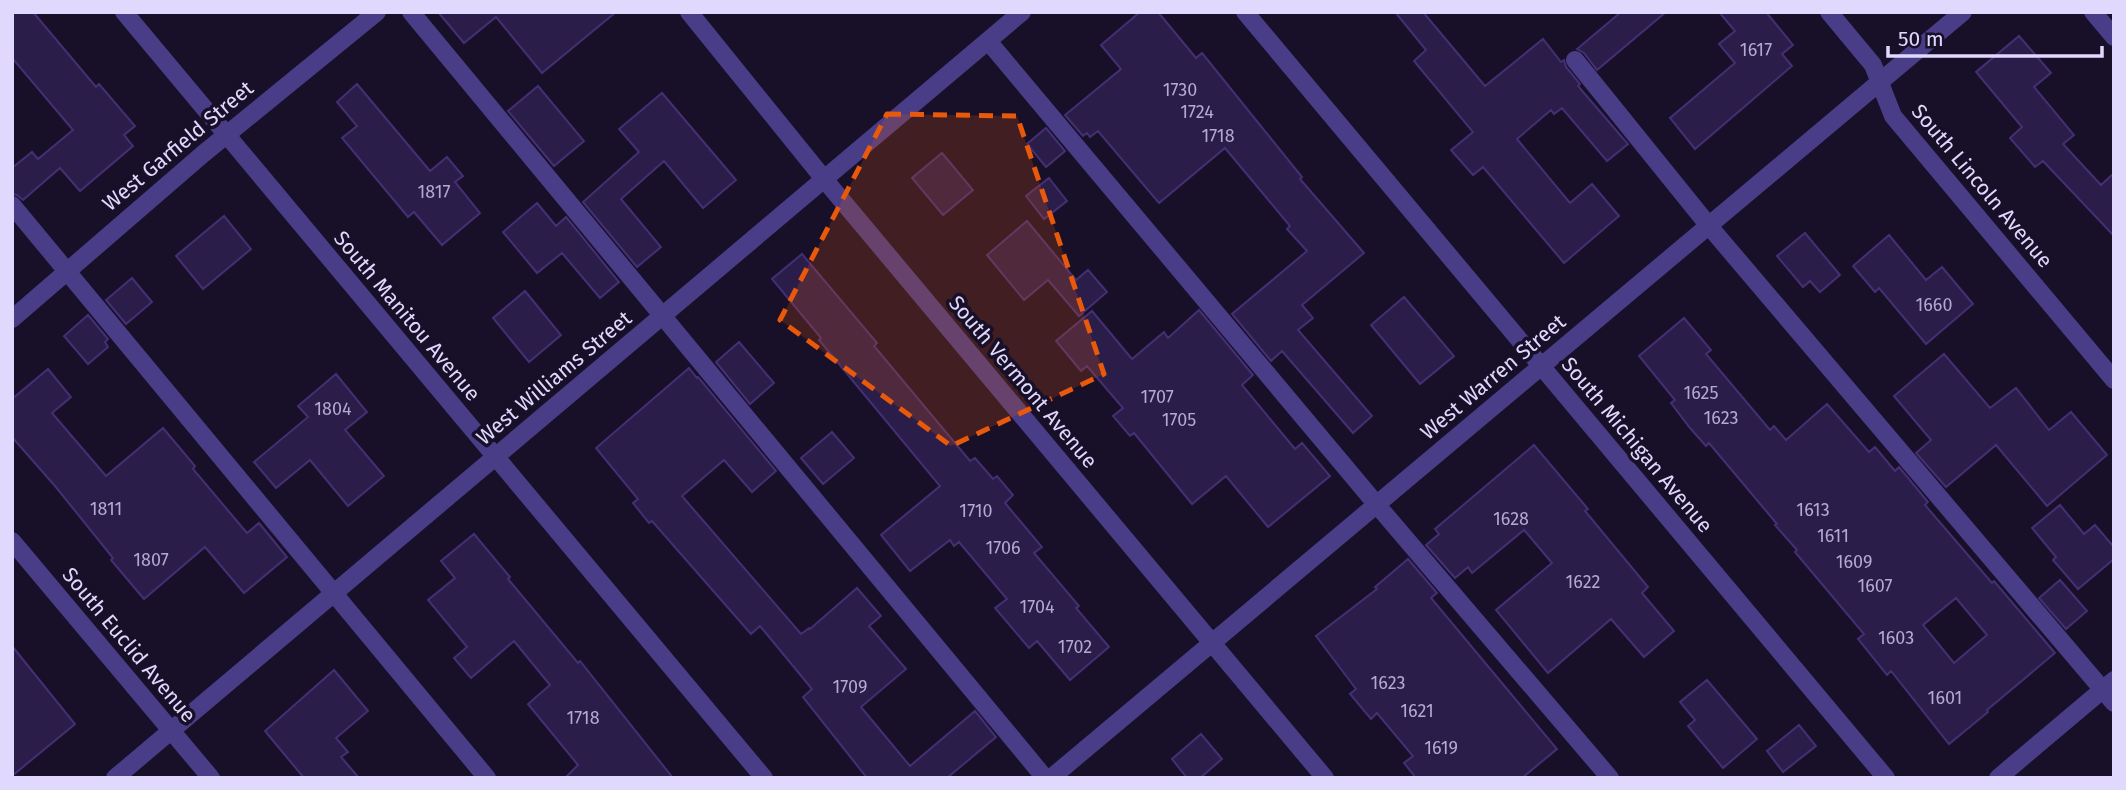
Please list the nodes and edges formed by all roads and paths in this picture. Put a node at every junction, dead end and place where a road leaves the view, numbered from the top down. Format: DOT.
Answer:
graph roads {
  1 [pos="124,12"];
  2 [pos="377,12"];
  3 [pos="411,12"];
  4 [pos="689,12"];
  5 [pos="1022,12"];
  6 [pos="1245,12"];
  7 [pos="1829,12"];
  8 [pos="1963,12"];
  9 [pos="2093,12"];
  10 [pos="2114,37"];
  11 [pos="988,41"];
  12 [pos="1575,61"];
  13 [pos="1880,83"];
  14 [pos="226,135"];
  15 [pos="824,179"];
  16 [pos="12,205"];
  17 [pos="1709,226"];
  18 [pos="68,271"];
  19 [pos="663,314"];
  20 [pos="12,319"];
  21 [pos="1541,366"];
  22 [pos="2114,380"];
  23 [pos="495,457"];
  24 [pos="1377,505"];
  25 [pos="12,541"];
  26 [pos="334,594"];
  27 [pos="1212,643"];
  28 [pos="2110,691"];
  29 [pos="172,731"];
  30 [pos="115,778"];
  31 [pos="211,778"];
  32 [pos="487,778"];
  33 [pos="764,778"];
  34 [pos="1045,778"];
  35 [pos="1051,778"];
  36 [pos="1325,778"];
  37 [pos="1610,778"];
  38 [pos="1886,778"];
  39 [pos="1998,778"];
  1 -- 14 [label="street, South Manitou Avenue"];
  2 -- 14 [label="street, West Garfield Street"];
  3 -- 19 [label="street"];
  4 -- 15 [label="street, South Vermont Avenue"];
  5 -- 11 [label="street, West Williams Street"];
  6 -- 21 [label="street, South Michigan Avenue"];
  7 -- 13 [label="street, South Lincoln Avenue"];
  8 -- 13 [label="street, West Warren Street"];
  9 -- 10 [label="street"];
  11 -- 15 [label="street, West Williams Street"];
  11 -- 24 [label="street"];
  12 -- 17 [label="street"];
  13 -- 17 [label="street, West Warren Street"];
  13 -- 22 [label="street, South Lincoln Avenue"];
  14 -- 18 [label="street, West Garfield Street"];
  14 -- 23 [label="street, South Manitou Avenue"];
  15 -- 19 [label="street, West Williams Street"];
  15 -- 27 [label="street, South Vermont Avenue"];
  16 -- 18 [label="street"];
  17 -- 21 [label="street, West Warren Street"];
  17 -- 28 [label="street"];
  18 -- 20 [label="street, West Garfield Street"];
  18 -- 26 [label="street"];
  19 -- 23 [label="street, West Williams Street"];
  19 -- 34 [label="street"];
  21 -- 24 [label="street, West Warren Street"];
  21 -- 38 [label="street, South Michigan Avenue"];
  23 -- 26 [label="street, West Williams Street"];
  23 -- 33 [label="street, South Manitou Avenue"];
  24 -- 27 [label="street, West Warren Street"];
  24 -- 37 [label="street"];
  25 -- 29 [label="street, South Euclid Avenue"];
  26 -- 29 [label="street, West Williams Street"];
  26 -- 32 [label="street"];
  27 -- 35 [label="street, West Warren Street"];
  27 -- 36 [label="street, South Vermont Avenue"];
  28 -- 39 [label="street"];
  29 -- 30 [label="street, West Williams Street"];
  29 -- 31 [label="street, South Euclid Avenue"];
}
